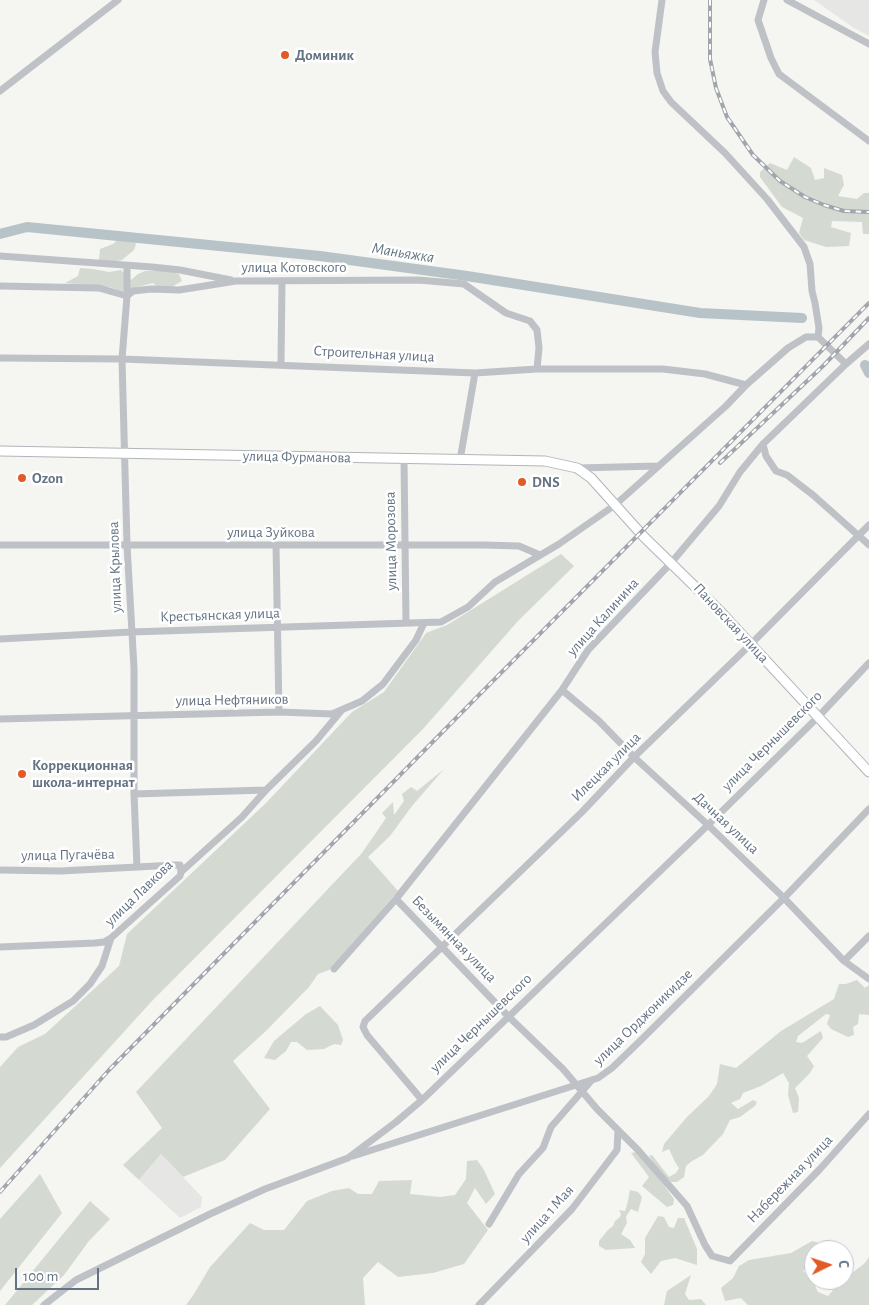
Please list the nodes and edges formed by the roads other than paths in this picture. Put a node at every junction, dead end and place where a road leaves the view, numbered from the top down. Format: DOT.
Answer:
graph roads {
  1 [pos="118,0"];
  2 [pos="662,0"];
  3 [pos="764,0"];
  4 [pos="787,0"];
  5 [pos="869,44"];
  6 [pos="0,91"];
  7 [pos="869,140"];
  8 [pos="0,256"];
  9 [pos="127,266"];
  10 [pos="236,281"];
  11 [pos="282,281"];
  12 [pos="0,286"];
  13 [pos="127,296"];
  14 [pos="818,337"];
  15 [pos="869,344"];
  16 [pos="0,358"];
  17 [pos="122,359"];
  18 [pos="281,364"];
  19 [pos="846,364"];
  20 [pos="537,369"];
  21 [pos="475,373"];
  22 [pos="746,385"];
  23 [pos="763,444"];
  24 [pos="0,451"];
  25 [pos="124,453"];
  26 [pos="404,459"];
  27 [pos="460,460"];
  28 [pos="658,466"];
  29 [pos="577,468"];
  30 [pos="591,478"];
  31 [pos="615,505"];
  32 [pos="869,525"];
  33 [pos="859,535"];
  34 [pos="0,545"];
  35 [pos="128,545"];
  36 [pos="276,545"];
  37 [pos="869,545"];
  38 [pos="404,546"];
  39 [pos="540,555"];
  40 [pos="671,563"];
  41 [pos="406,623"];
  42 [pos="424,623"];
  43 [pos="277,627"];
  44 [pos="131,632"];
  45 [pos="0,638"];
  46 [pos="751,644"];
  47 [pos="869,663"];
  48 [pos="562,690"];
  49 [pos="343,708"];
  50 [pos="279,712"];
  51 [pos="134,716"];
  52 [pos="818,717"];
  53 [pos="0,719"];
  54 [pos="634,757"];
  55 [pos="869,772"];
  56 [pos="266,790"];
  57 [pos="134,794"];
  58 [pos="869,809"];
  59 [pos="708,825"];
  60 [pos="137,867"];
  61 [pos="0,870"];
  62 [pos="181,872"];
  63 [pos="784,898"];
  64 [pos="396,899"];
  65 [pos="869,936"];
  66 [pos="111,938"];
  67 [pos="0,947"];
  68 [pos="443,948"];
  69 [pos="844,961"];
  70 [pos="334,969"];
  71 [pos="869,979"];
  72 [pos="508,1016"];
  73 [pos="0,1037"];
  74 [pos="592,1080"];
  75 [pos="575,1085"];
  76 [pos="581,1091"];
  77 [pos="422,1100"];
  78 [pos="869,1114"];
  79 [pos="618,1131"];
  80 [pos="348,1158"];
  81 [pos="489,1224"];
  82 [pos="730,1261"];
  83 [pos="44,1305"];
  84 [pos="479,1305"];
  1 -- 6 [label="street"];
  2 -- 14 [label="street"];
  3 -- 7 [label="street"];
  4 -- 5 [label="street"];
  8 -- 9 [label="street"];
  9 -- 10 [label="street"];
  9 -- 13 [label="street, улица Крылова"];
  10 -- 11 [label="street, улица Котовского"];
  10 -- 13 [label="street, улица Котовского"];
  11 -- 18 [label="street"];
  11 -- 20 [label="street, улица Котовского"];
  12 -- 13 [label="street"];
  13 -- 17 [label="street, улица Крылова"];
  14 -- 19 [label="street"];
  14 -- 22 [label="street"];
  15 -- 19 [label="street, улица Калинина"];
  16 -- 17 [label="street, Строительная улица"];
  17 -- 18 [label="street, Строительная улица"];
  17 -- 25 [label="street, улица Крылова"];
  18 -- 21 [label="street, Строительная улица"];
  19 -- 23 [label="street, улица Калинина"];
  20 -- 21 [label="street, Строительная улица"];
  20 -- 22 [label="street, Строительная улица"];
  21 -- 27 [label="street"];
  22 -- 28 [label="street"];
  23 -- 33 [label="street"];
  23 -- 40 [label="street, улица Калинина"];
  24 -- 25 [label="main road, улица Фурманова"];
  25 -- 26 [label="main road, улица Фурманова"];
  25 -- 35 [label="street, улица Крылова"];
  26 -- 27 [label="main road, улица Фурманова"];
  26 -- 38 [label="street, улица Морозова"];
  27 -- 29 [label="main road, улица Фурманова"];
  28 -- 29 [label="street"];
  28 -- 31 [label="street"];
  29 -- 30 [label="main road, улица Фурманова"];
  30 -- 31 [label="main road, Пановская улица"];
  31 -- 39 [label="street"];
  31 -- 40 [label="main road, Пановская улица"];
  32 -- 33 [label="street, Илецкая улица"];
  33 -- 37 [label="street"];
  33 -- 46 [label="street, Илецкая улица"];
  34 -- 35 [label="street, улица Зуйкова"];
  35 -- 36 [label="street, улица Зуйкова"];
  35 -- 44 [label="street, улица Крылова"];
  36 -- 38 [label="street, улица Зуйкова"];
  36 -- 43 [label="street"];
  38 -- 39 [label="street, улица Зуйкова"];
  38 -- 41 [label="street, улица Морозова"];
  39 -- 42 [label="street, Крестьянская улица"];
  40 -- 46 [label="main road, Пановская улица"];
  40 -- 48 [label="street, улица Калинина"];
  41 -- 42 [label="street, Крестьянская улица"];
  41 -- 43 [label="street, Крестьянская улица"];
  42 -- 49 [label="street, улица Нефтяников"];
  43 -- 44 [label="street, Крестьянская улица"];
  43 -- 50 [label="street"];
  44 -- 45 [label="street, Крестьянская улица"];
  44 -- 51 [label="street, улица Крылова"];
  46 -- 52 [label="main road, Пановская улица"];
  46 -- 54 [label="street, Илецкая улица"];
  47 -- 52 [label="street, улица Чернышевского"];
  48 -- 54 [label="street, Дачная улица"];
  48 -- 64 [label="street, улица Калинина"];
  49 -- 50 [label="street, улица Нефтяников"];
  49 -- 56 [label="street, улица Лавкова"];
  50 -- 51 [label="street, улица Нефтяников"];
  51 -- 53 [label="street, улица Нефтяников"];
  51 -- 57 [label="street, улица Крылова"];
  52 -- 55 [label="main road, Пановская улица"];
  52 -- 59 [label="street, улица Чернышевского"];
  54 -- 59 [label="street, Дачная улица"];
  54 -- 68 [label="street, Илецкая улица"];
  56 -- 57 [label="street"];
  56 -- 62 [label="street, улица Лавкова"];
  57 -- 60 [label="street, улица Крылова"];
  58 -- 63 [label="street, улица Орджоникидзе"];
  59 -- 63 [label="street, Дачная улица"];
  59 -- 72 [label="street, улица Чернышевского"];
  60 -- 61 [label="street, улица Пугачёва"];
  60 -- 62 [label="street, улица Пугачёва"];
  62 -- 66 [label="street, улица Лавкова"];
  63 -- 69 [label="street, Дачная улица"];
  63 -- 74 [label="street, улица Орджоникидзе"];
  64 -- 68 [label="street, Безымянная улица"];
  64 -- 70 [label="street, улица Калинина"];
  65 -- 69 [label="street"];
  66 -- 67 [label="street, улица Лавкова"];
  66 -- 73 [label="street"];
  68 -- 72 [label="street, Безымянная улица"];
  68 -- 77 [label="street, Илецкая улица"];
  69 -- 71 [label="street, Дачная улица"];
  72 -- 75 [label="street, Безымянная улица"];
  72 -- 77 [label="street, улица Чернышевского"];
  74 -- 75 [label="street, улица Орджоникидзе"];
  74 -- 76 [label="street"];
  75 -- 76 [label="street, Безымянная улица"];
  75 -- 80 [label="street, улица Орджоникидзе"];
  76 -- 79 [label="street, Безымянная улица"];
  76 -- 81 [label="street"];
  77 -- 80 [label="street, улица Чернышевского"];
  78 -- 82 [label="street, Набережная улица"];
  79 -- 82 [label="street, Безымянная улица"];
  79 -- 84 [label="street, улица 1 Мая"];
  80 -- 83 [label="street, улица Чернышевского"];
}
